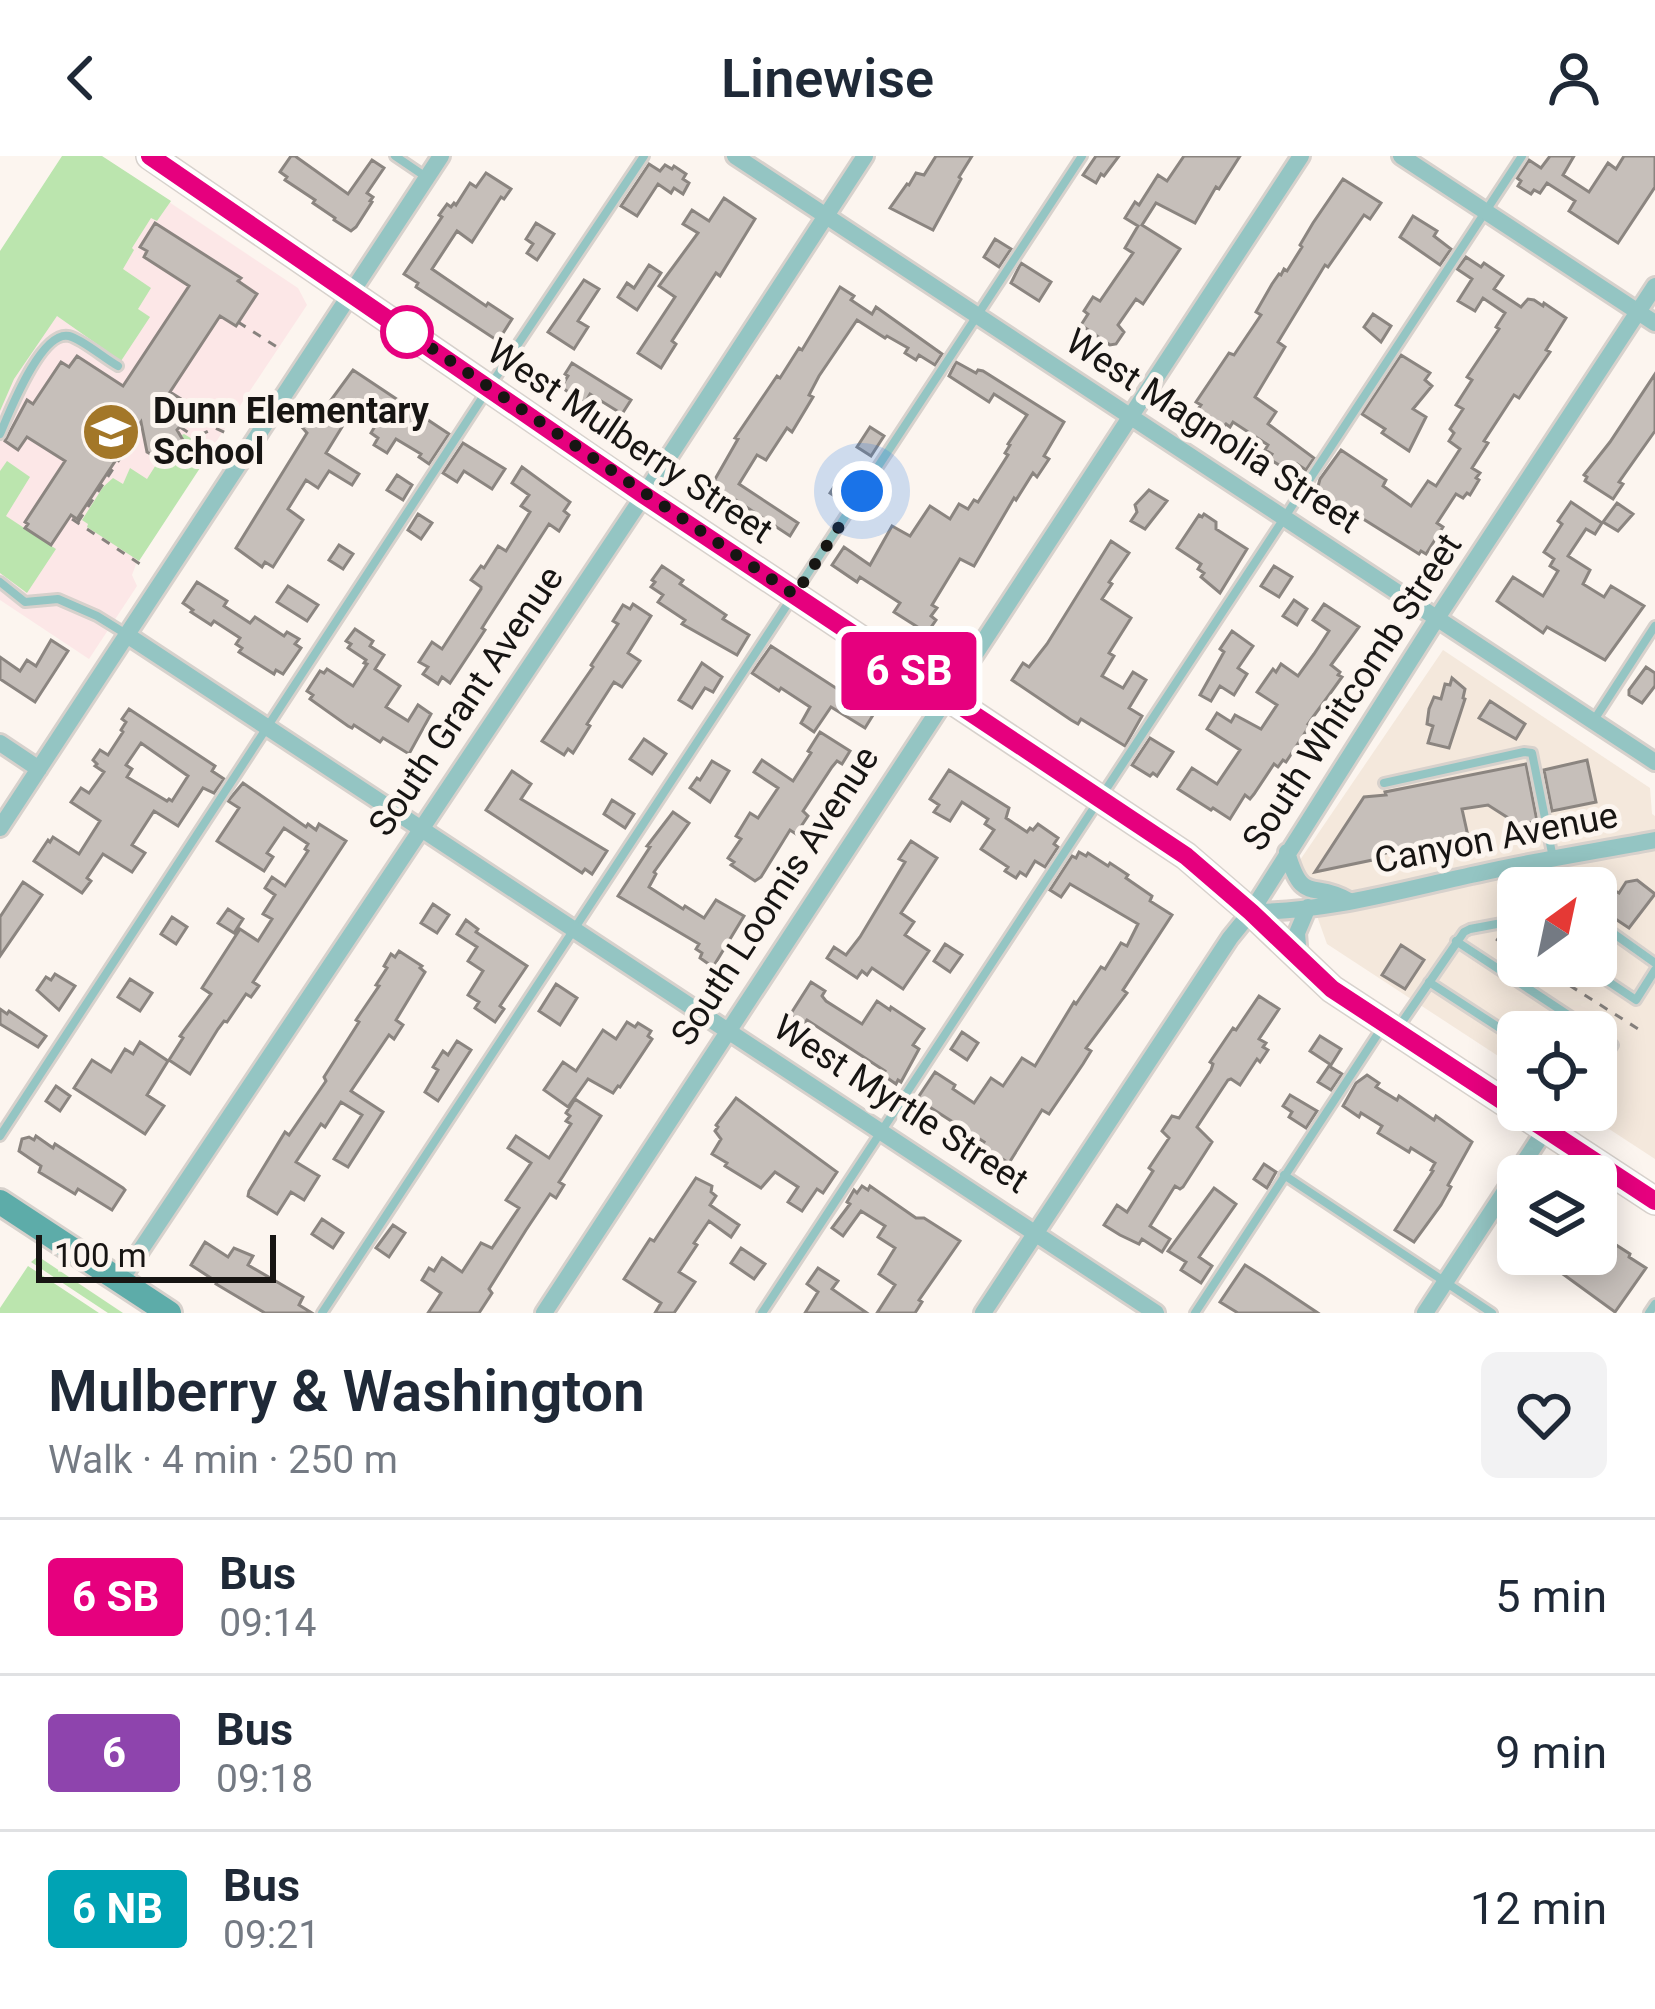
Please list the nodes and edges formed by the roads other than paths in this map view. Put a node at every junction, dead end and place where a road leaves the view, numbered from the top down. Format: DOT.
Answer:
graph roads {
  1 [pos="150,156"];
  2 [pos="395,156"];
  3 [pos="441,156"];
  4 [pos="644,156"];
  5 [pos="735,156"];
  6 [pos="865,156"];
  7 [pos="1082,156"];
  8 [pos="1301,156"];
  9 [pos="1401,156"];
  10 [pos="1522,156"];
  11 [pos="427,178"];
  12 [pos="1486,211"];
  13 [pos="826,216"];
  14 [pos="1655,286"];
  15 [pos="351,293"];
  16 [pos="1638,312"];
  17 [pos="977,316"];
  18 [pos="1655,323"];
  19 [pos="118,367"];
  20 [pos="488,389"];
  21 [pos="1130,416"];
  22 [pos="0,434"];
  23 [pos="644,495"];
  24 [pos="1283,517"];
  25 [pos="0,582"];
  26 [pos="795,595"];
  27 [pos="1437,618"];
  28 [pos="1655,626"];
  29 [pos="127,635"];
  30 [pos="947,695"];
  31 [pos="1593,722"];
  32 [pos="267,728"];
  33 [pos="0,743"];
  34 [pos="1655,762"];
  35 [pos="39,769"];
  36 [pos="1384,783"];
  37 [pos="1102,798"];
  38 [pos="0,828"];
  39 [pos="420,829"];
  40 [pos="1655,840"];
  41 [pos="1287,852"];
  42 [pos="1548,861"];
  43 [pos="1548,867"];
  44 [pos="1350,901"];
  45 [pos="1308,908"];
  46 [pos="1251,912"];
  47 [pos="1497,924"];
  48 [pos="574,930"];
  49 [pos="1617,937"];
  50 [pos="1456,941"];
  51 [pos="1299,960"];
  52 [pos="1655,966"];
  53 [pos="1429,982"];
  54 [pos="1616,987"];
  55 [pos="1562,1011"];
  56 [pos="1497,1026"];
  57 [pos="1390,1028"];
  58 [pos="727,1029"];
  59 [pos="1497,1098"];
  60 [pos="882,1130"];
  61 [pos="1544,1131"];
  62 [pos="1547,1131"];
  63 [pos="0,1136"];
  64 [pos="1284,1175"];
  65 [pos="0,1202"];
  66 [pos="1655,1202"];
  67 [pos="1035,1231"];
  68 [pos="120,1281"];
  69 [pos="1445,1282"];
  70 [pos="1655,1304"];
  71 [pos="170,1313"];
  72 [pos="322,1313"];
  73 [pos="544,1313"];
  74 [pos="762,1313"];
  75 [pos="983,1313"];
  76 [pos="1156,1313"];
  77 [pos="1195,1313"];
  78 [pos="1425,1313"];
  79 [pos="1492,1313"];
  80 [pos="1649,1313"];
  1 -- 15 [label="main road, West Mulberry Street"];
  2 -- 11 [label="lane"];
  3 -- 11 [label="street"];
  4 -- 20 [label="lane"];
  5 -- 13 [label="street, West Magnolia Street"];
  6 -- 13 [label="street, South Grant Avenue"];
  7 -- 17 [label="lane"];
  8 -- 21 [label="street, South Loomis Avenue"];
  9 -- 12 [label="street"];
  10 -- 12 [label="lane"];
  11 -- 15 [label="street"];
  12 -- 16 [label="street"];
  12 -- 24 [label="lane"];
  13 -- 17 [label="street, West Magnolia Street"];
  13 -- 23 [label="street, South Grant Avenue"];
  14 -- 16 [label="street, South Whitcomb Street"];
  15 -- 20 [label="main road, West Mulberry Street"];
  15 -- 29 [label="street"];
  16 -- 18 [label="street"];
  16 -- 27 [label="street, South Whitcomb Street"];
  17 -- 21 [label="street, West Magnolia Street"];
  17 -- 26 [label="lane"];
  19 -- 22 [label="lane"];
  20 -- 23 [label="main road, West Mulberry Street"];
  20 -- 32 [label="lane"];
  21 -- 24 [label="street, West Magnolia Street"];
  21 -- 30 [label="street, South Loomis Avenue"];
  23 -- 26 [label="main road, West Mulberry Street"];
  23 -- 39 [label="street, South Grant Avenue"];
  24 -- 27 [label="street, West Magnolia Street"];
  24 -- 37 [label="lane"];
  25 -- 29 [label="lane"];
  26 -- 30 [label="main road, West Mulberry Street"];
  26 -- 48 [label="lane"];
  27 -- 31 [label="street, West Magnolia Street"];
  27 -- 41 [label="street, South Whitcomb Street"];
  28 -- 31 [label="lane"];
  29 -- 32 [label="street, West Myrtle Street"];
  29 -- 35 [label="street"];
  30 -- 37 [label="main road, West Mulberry Street"];
  30 -- 58 [label="street, South Loomis Avenue"];
  31 -- 34 [label="street, West Magnolia Street"];
  32 -- 39 [label="street, West Myrtle Street"];
  32 -- 63 [label="lane"];
  33 -- 35 [label="street"];
  35 -- 38 [label="street"];
  36 -- 42 [label="lane"];
  37 -- 46 [label="main road, West Mulberry Street"];
  37 -- 60 [label="lane"];
  39 -- 48 [label="street, West Myrtle Street"];
  39 -- 68 [label="street, South Grant Avenue"];
  40 -- 42 [label="street, Canyon Avenue"];
  41 -- 44 [label="street, Canyon Avenue"];
  41 -- 46 [label="street, South Whitcomb Street"];
  42 -- 43 [label="lane"];
  42 -- 44 [label="street, Canyon Avenue"];
  44 -- 45 [label="street, Canyon Avenue"];
  45 -- 46 [label="street, Canyon Avenue"];
  45 -- 51 [label="street"];
  46 -- 51 [label="main road, West Mulberry Street"];
  46 -- 67 [label="street, South Whitcomb Street"];
  47 -- 50 [label="lane"];
  48 -- 58 [label="street, West Myrtle Street"];
  48 -- 72 [label="lane"];
  49 -- 52 [label="lane"];
  50 -- 53 [label="lane"];
  50 -- 55 [label="lane"];
  51 -- 57 [label="main road, West Mulberry Street"];
  52 -- 54 [label="lane"];
  53 -- 56 [label="lane"];
  53 -- 57 [label="lane"];
  57 -- 59 [label="main road, West Mulberry Street"];
  57 -- 64 [label="lane"];
  58 -- 60 [label="street, West Myrtle Street"];
  58 -- 73 [label="street, South Loomis Avenue"];
  60 -- 67 [label="street, West Myrtle Street"];
  60 -- 74 [label="lane"];
  61 -- 69 [label="street"];
  62 -- 66 [label="main road, West Mulberry Street"];
  64 -- 69 [label="lane"];
  64 -- 77 [label="lane"];
  65 -- 68 [label="main road"];
  67 -- 75 [label="street, South Whitcomb Street"];
  67 -- 76 [label="street, West Myrtle Street"];
  68 -- 71 [label="main road"];
  69 -- 78 [label="street"];
  69 -- 79 [label="lane"];
  70 -- 80 [label="lane"];
}
